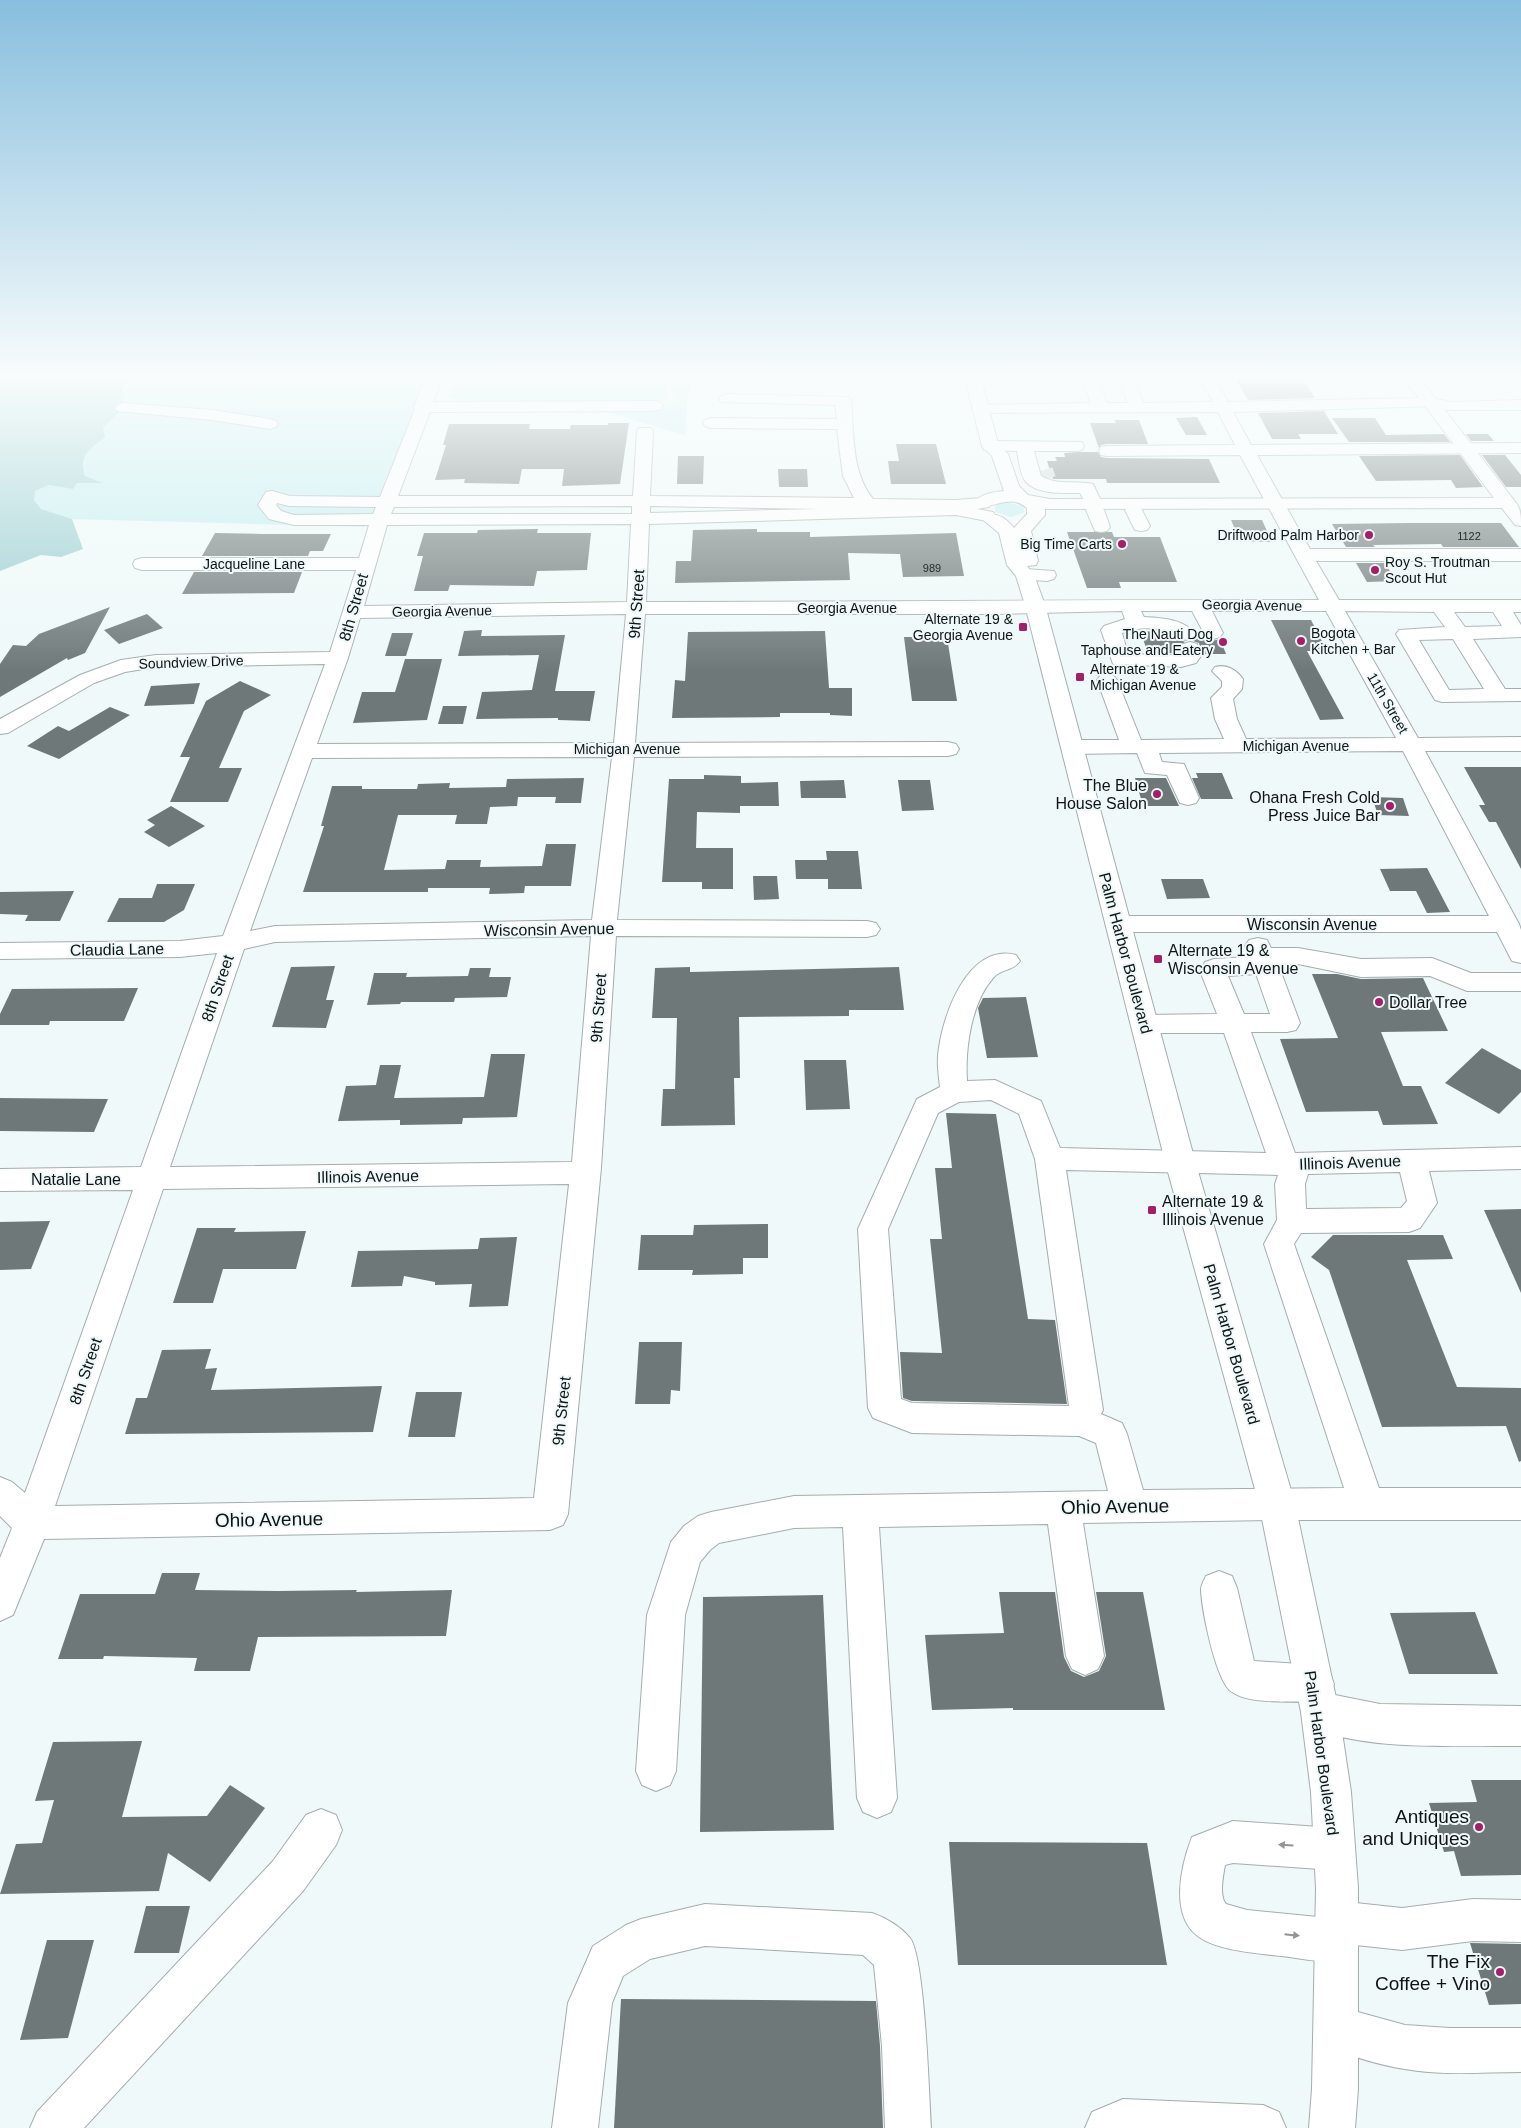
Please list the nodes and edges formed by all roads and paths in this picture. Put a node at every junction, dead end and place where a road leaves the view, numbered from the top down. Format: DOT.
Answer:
graph roads {
  1 [pos="397,474"];
  2 [pos="643,474"];
  3 [pos="850,474"];
  4 [pos="991,474"];
  5 [pos="1006,474"];
  6 [pos="1021,474"];
  7 [pos="1259,474"];
  8 [pos="1488,474"];
  9 [pos="1041,476"];
  10 [pos="934,493"];
  11 [pos="860,503"];
  12 [pos="1514,503"];
  13 [pos="1194,505"];
  14 [pos="1275,505"];
  15 [pos="1094,507"];
  16 [pos="1030,509"];
  17 [pos="641,510"];
  18 [pos="986,510"];
  19 [pos="384,511"];
  20 [pos="1521,521"];
  21 [pos="1304,555"];
  22 [pos="1521,555"];
  23 [pos="142,564"];
  24 [pos="365,564"];
  25 [pos="1048,574"];
  26 [pos="1025,575"];
  27 [pos="1035,605"];
  28 [pos="1199,605"];
  29 [pos="1333,606"];
  30 [pos="1440,606"];
  31 [pos="1499,606"];
  32 [pos="1521,606"];
  33 [pos="1126,607"];
  34 [pos="636,608"];
  35 [pos="353,612"];
  36 [pos="1213,633"];
  37 [pos="1459,633"];
  38 [pos="338,658"];
  39 [pos="1222,671"];
  40 [pos="1107,680"];
  41 [pos="1499,696"];
  42 [pos="1521,696"];
  43 [pos="0,728"];
  44 [pos="1521,744"];
  45 [pos="1138,746"];
  46 [pos="1238,746"];
  47 [pos="1412,746"];
  48 [pos="1072,747"];
  49 [pos="624,749"];
  50 [pos="948,749"];
  51 [pos="305,752"];
  52 [pos="1188,798"];
  53 [pos="1119,924"];
  54 [pos="1249,924"];
  55 [pos="604,928"];
  56 [pos="867,929"];
  57 [pos="1516,940"];
  58 [pos="233,943"];
  59 [pos="0,951"];
  60 [pos="1264,959"];
  61 [pos="1007,961"];
  62 [pos="1521,982"];
  63 [pos="1234,1023"];
  64 [pos="1145,1024"];
  65 [pos="954,1092"];
  66 [pos="1521,1158"];
  67 [pos="1050,1159"];
  68 [pos="1412,1160"];
  69 [pos="1180,1161"];
  70 [pos="1290,1164"];
  71 [pos="585,1173"];
  72 [pos="151,1179"];
  73 [pos="0,1180"];
  74 [pos="1292,1221"];
  75 [pos="1082,1421"];
  76 [pos="0,1493"];
  77 [pos="1277,1504"];
  78 [pos="1367,1504"];
  79 [pos="1521,1504"];
  80 [pos="1130,1506"];
  81 [pos="1062,1507"];
  82 [pos="860,1510"];
  83 [pos="550,1514"];
  84 [pos="32,1523"];
  85 [pos="1219,1588"];
  86 [pos="0,1603"];
  87 [pos="1084,1656"];
  88 [pos="1317,1698"];
  89 [pos="1521,1726"];
  90 [pos="656,1771"];
  91 [pos="877,1798"];
  92 [pos="321,1830"];
  93 [pos="1334,1849"];
  94 [pos="1521,1921"];
  95 [pos="1337,1931"];
  96 [pos="1336,2028"];
  97 [pos="1521,2050"];
  98 [pos="54,2128"];
  99 [pos="576,2128"];
  100 [pos="908,2128"];
  101 [pos="1108,2128"];
  102 [pos="1263,2128"];
  103 [pos="1332,2128"];
  1 -- 19 [label="street, 8th Street"];
  2 -- 17 [label="street, 9th Street"];
  3 -- 11 [label="street"];
  4 -- 18 [label="street"];
  5 -- 16 [label="street"];
  6 -- 9 [label="street"];
  7 -- 14 [label="street, 11th Street"];
  8 -- 12 [label="street"];
  9 -- 15 [label="street"];
  10 -- 11 [label="street"];
  11 -- 17 [label="street"];
  11 -- 18 [label="street"];
  11 -- 18 [label="street"];
  12 -- 14 [label="street"];
  12 -- 20 [label="street"];
  13 -- 14 [label="street"];
  13 -- 15 [label="street"];
  13 -- 15 [label="street"];
  14 -- 21 [label="street, 11th Street"];
  15 -- 16 [label="street"];
  16 -- 18 [label="street"];
  16 -- 18 [label="street"];
  16 -- 26 [label="street, Palm Harbor Boulevard"];
  17 -- 19 [label="street"];
  17 -- 34 [label="street, 9th Street"];
  18 -- 26 [label="street, Palm Harbor Boulevard"];
  19 -- 19 [label="street"];
  19 -- 24 [label="street, 8th Street"];
  21 -- 22 [label="street"];
  21 -- 29 [label="street, 11th Street"];
  23 -- 24 [label="street, Jacqueline Lane"];
  24 -- 35 [label="street, 8th Street"];
  25 -- 26 [label="street"];
  26 -- 27 [label="street, Palm Harbor Boulevard"];
  27 -- 33 [label="street, Georgia Avenue"];
  27 -- 34 [label="street, Georgia Avenue"];
  27 -- 48 [label="street, Palm Harbor Boulevard"];
  28 -- 29 [label="street, Georgia Avenue"];
  28 -- 33 [label="street, Georgia Avenue"];
  28 -- 36 [label="street"];
  29 -- 30 [label="street, Georgia Avenue"];
  29 -- 47 [label="street, 11th Street"];
  30 -- 31 [label="street, Georgia Avenue"];
  30 -- 37 [label="street"];
  31 -- 32 [label="street, Georgia Avenue"];
  31 -- 37 [label="street"];
  33 -- 33 [label="street"];
  34 -- 35 [label="street, Georgia Avenue"];
  34 -- 49 [label="street, 9th Street"];
  35 -- 38 [label="street, 8th Street"];
  37 -- 41 [label="street"];
  37 -- 41 [label="street"];
  38 -- 43 [label="street, Soundview Drive"];
  38 -- 51 [label="street, 8th Street"];
  39 -- 46 [label="street"];
  40 -- 45 [label="street"];
  41 -- 42 [label="street"];
  44 -- 47 [label="street, Michigan Avenue"];
  45 -- 46 [label="street, Michigan Avenue"];
  45 -- 48 [label="street, Michigan Avenue"];
  45 -- 52 [label="street"];
  46 -- 47 [label="street, Michigan Avenue"];
  47 -- 57 [label="street, 11th Street"];
  48 -- 53 [label="street, Palm Harbor Boulevard"];
  49 -- 50 [label="street, Michigan Avenue"];
  49 -- 51 [label="street, Michigan Avenue"];
  49 -- 55 [label="street, 9th Street"];
  51 -- 58 [label="street, 8th Street"];
  53 -- 54 [label="street, Wisconsin Avenue"];
  53 -- 64 [label="street, Palm Harbor Boulevard"];
  54 -- 57 [label="street, Wisconsin Avenue"];
  54 -- 60 [label="street"];
  55 -- 56 [label="street, Wisconsin Avenue"];
  55 -- 58 [label="street, Wisconsin Avenue"];
  55 -- 71 [label="street, 9th Street"];
  58 -- 59 [label="street, Claudia Lane"];
  58 -- 72 [label="street, 8th Street"];
  60 -- 62 [label="street"];
  60 -- 63 [label="street"];
  60 -- 63 [label="street"];
  61 -- 65 [label="street"];
  63 -- 64 [label="street"];
  63 -- 70 [label="street"];
  64 -- 69 [label="street, Palm Harbor Boulevard"];
  65 -- 67 [label="street"];
  65 -- 75 [label="street"];
  66 -- 68 [label="street, Illinois Avenue"];
  67 -- 69 [label="street, Illinois Avenue"];
  67 -- 75 [label="street"];
  68 -- 70 [label="street, Illinois Avenue"];
  68 -- 74 [label="street"];
  69 -- 70 [label="street, Illinois Avenue"];
  69 -- 77 [label="street, Palm Harbor Boulevard"];
  70 -- 74 [label="street"];
  71 -- 72 [label="street, Illinois Avenue"];
  71 -- 83 [label="street, 9th Street"];
  72 -- 73 [label="street, Natalie Lane"];
  72 -- 84 [label="street, 8th Street"];
  74 -- 78 [label="street"];
  75 -- 80 [label="street"];
  76 -- 84 [label="street"];
  77 -- 78 [label="street, Ohio Avenue"];
  77 -- 80 [label="street, Ohio Avenue"];
  77 -- 88 [label="street, Palm Harbor Boulevard"];
  78 -- 79 [label="street, Ohio Avenue"];
  80 -- 81 [label="street, Ohio Avenue"];
  81 -- 82 [label="street, Ohio Avenue"];
  81 -- 87 [label="street"];
  82 -- 90 [label="street, Ohio Avenue"];
  82 -- 91 [label="street"];
  83 -- 84 [label="street, Ohio Avenue"];
  84 -- 86 [label="street, 8th Street"];
  85 -- 88 [label="street"];
  88 -- 89 [label="street"];
  88 -- 93 [label="street, Palm Harbor Boulevard"];
  92 -- 98 [label="street"];
  93 -- 95 [label="street, Palm Harbor Boulevard"];
  93 -- 95 [label="street, one-way"];
  94 -- 95 [label="street"];
  95 -- 96 [label="street, Palm Harbor Boulevard"];
  96 -- 97 [label="street"];
  96 -- 103 [label="street, Palm Harbor Boulevard"];
  99 -- 100 [label="street"];
  101 -- 102 [label="street"];
}
